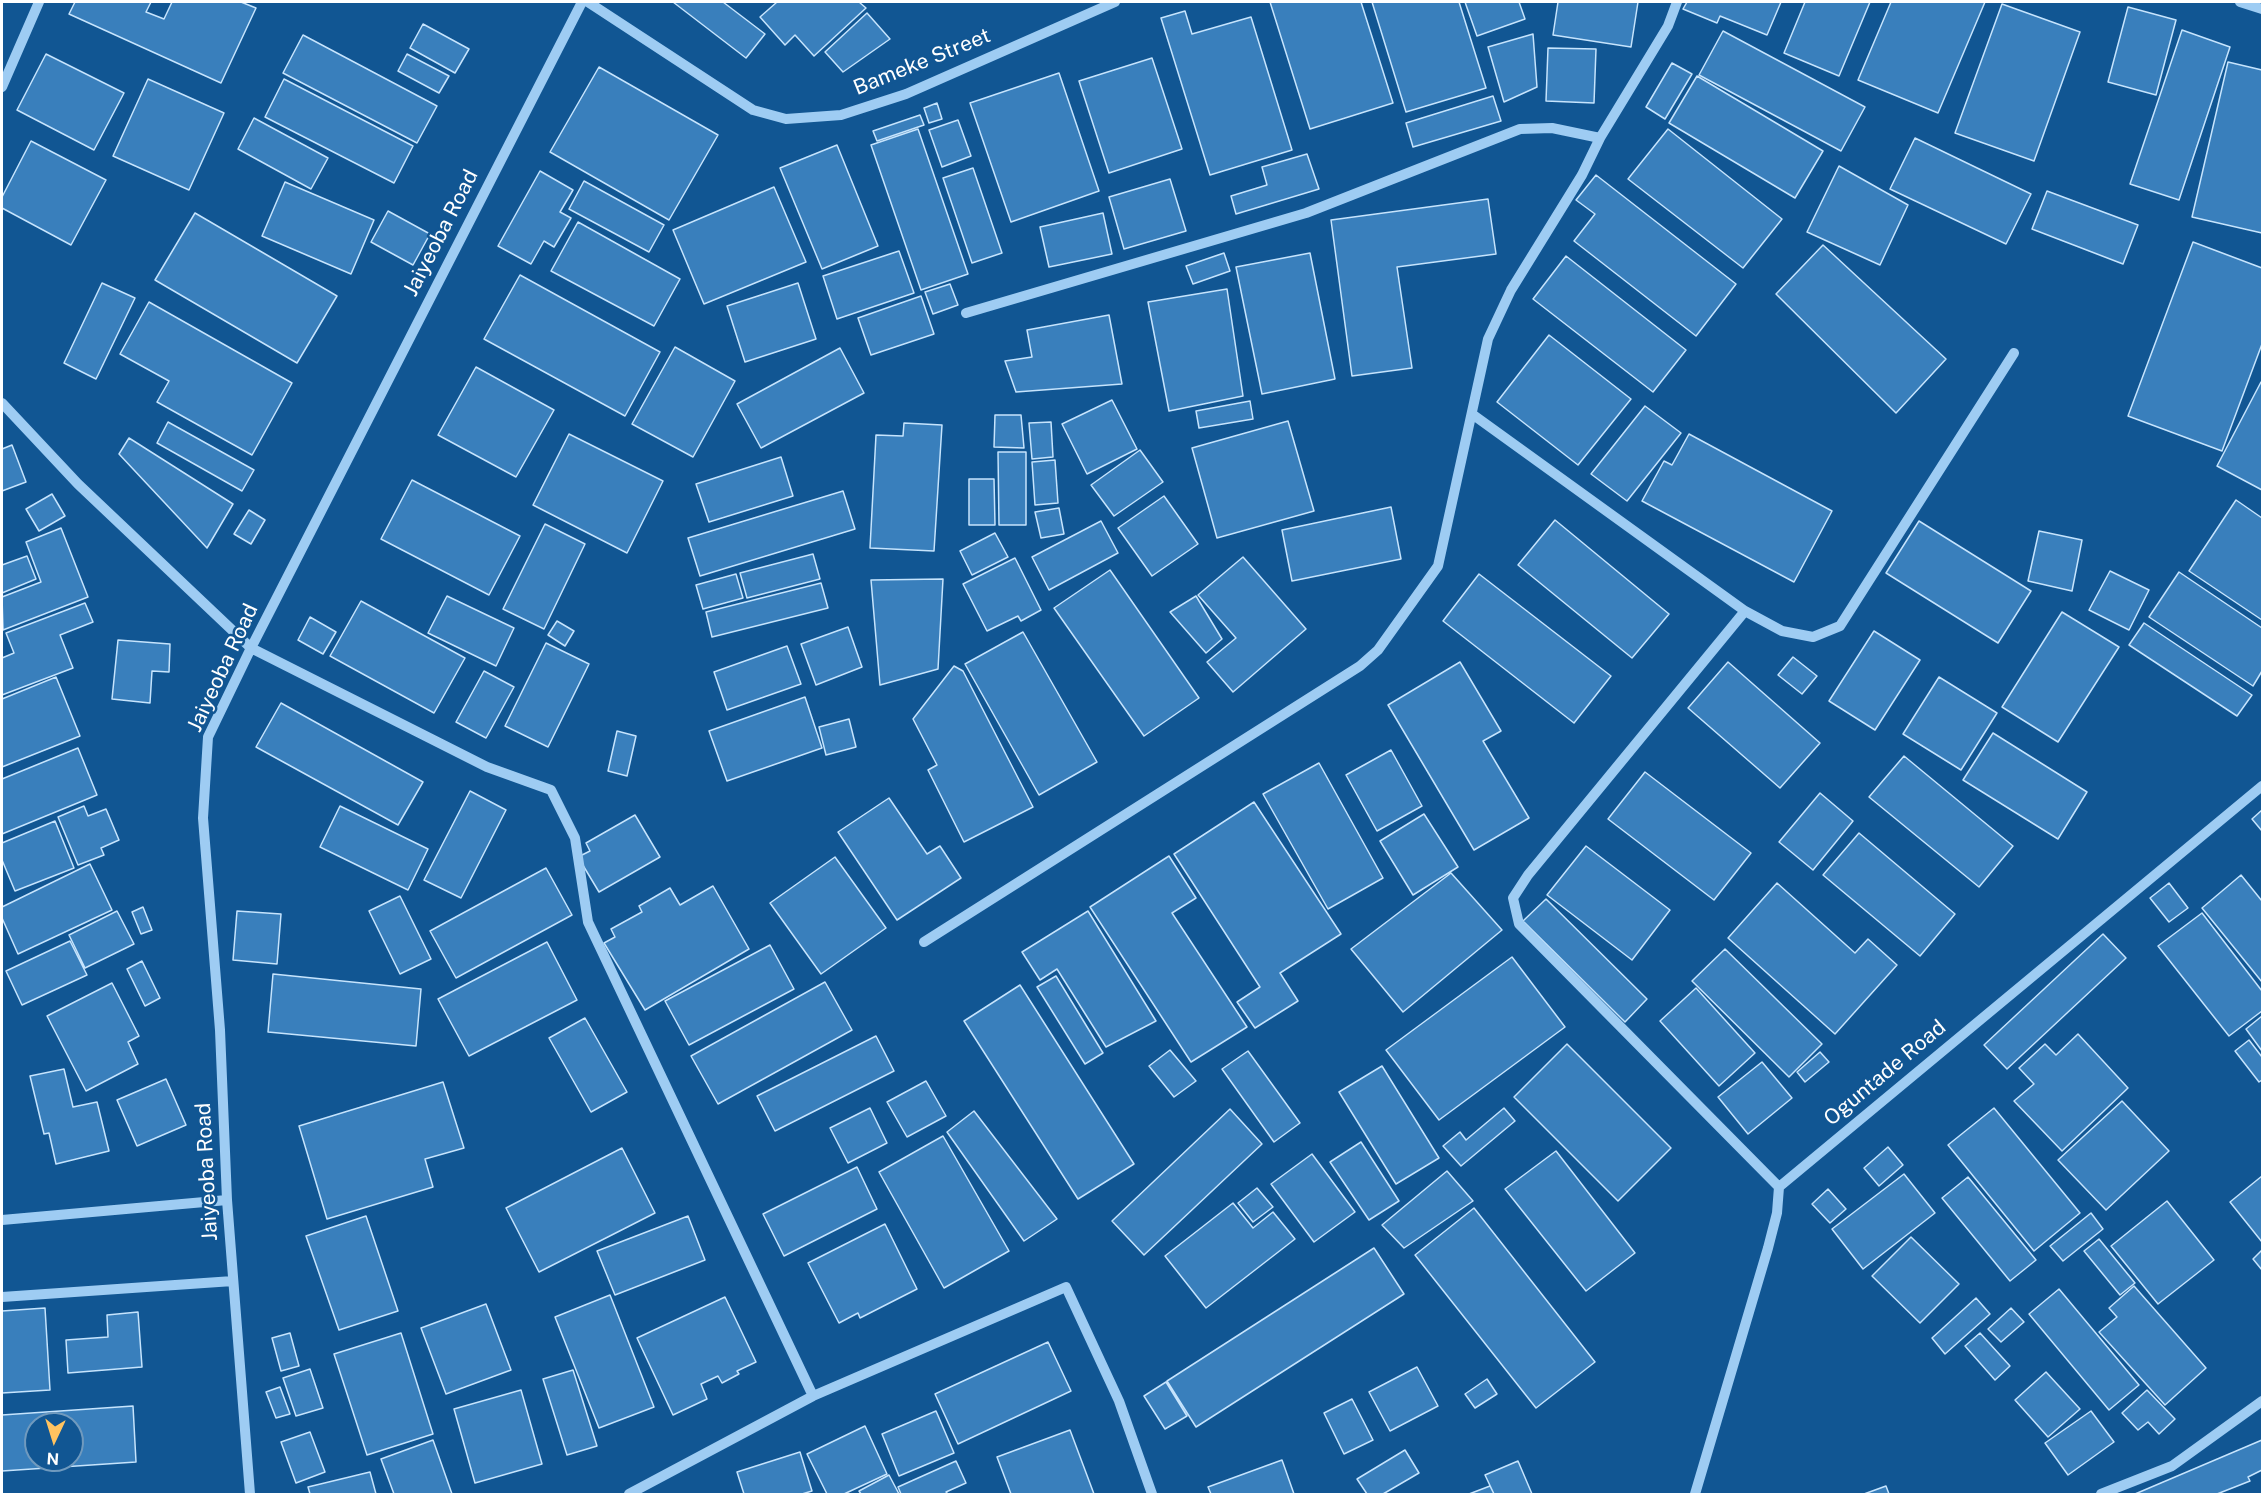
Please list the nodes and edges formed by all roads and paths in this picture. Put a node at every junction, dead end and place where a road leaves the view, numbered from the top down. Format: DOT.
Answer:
graph roads {
  1 [pos="39,2"];
  2 [pos="582,2"];
  3 [pos="588,2"];
  4 [pos="1115,2"];
  5 [pos="1677,2"];
  6 [pos="2240,2"];
  7 [pos="2262,9"];
  8 [pos="2,87"];
  9 [pos="1600,138"];
  10 [pos="966,313"];
  11 [pos="2014,353"];
  12 [pos="2,403"];
  13 [pos="1472,414"];
  14 [pos="1745,611"];
  15 [pos="251,648"];
  16 [pos="2262,786"];
  17 [pos="924,942"];
  18 [pos="1779,1187"];
  19 [pos="226,1200"];
  20 [pos="2,1220"];
  21 [pos="233,1281"];
  22 [pos="2,1297"];
  23 [pos="813,1396"];
  24 [pos="2262,1401"];
  25 [pos="250,1494"];
  26 [pos="629,1494"];
  27 [pos="1152,1494"];
  28 [pos="1695,1494"];
  29 [pos="2101,1494"];
  1 -- 8 [label="street"];
  2 -- 15 [label="street, Jaiyeoba Road"];
  3 -- 4 [label="street, Bameke Street"];
  5 -- 9 [label="street"];
  6 -- 7 [label="street"];
  9 -- 10 [label="street"];
  9 -- 13 [label="street"];
  11 -- 14 [label="street"];
  12 -- 15 [label="street"];
  13 -- 14 [label="street"];
  13 -- 17 [label="street"];
  14 -- 18 [label="street"];
  15 -- 19 [label="street, Jaiyeoba Road"];
  15 -- 23 [label="street"];
  16 -- 18 [label="street, Oguntade Road"];
  18 -- 28 [label="street"];
  19 -- 20 [label="street"];
  19 -- 21 [label="street, Jaiyeoba Road"];
  21 -- 22 [label="street"];
  21 -- 25 [label="street, Jaiyeoba Road"];
  23 -- 26 [label="street"];
  23 -- 27 [label="street"];
  24 -- 29 [label="street"];
}
